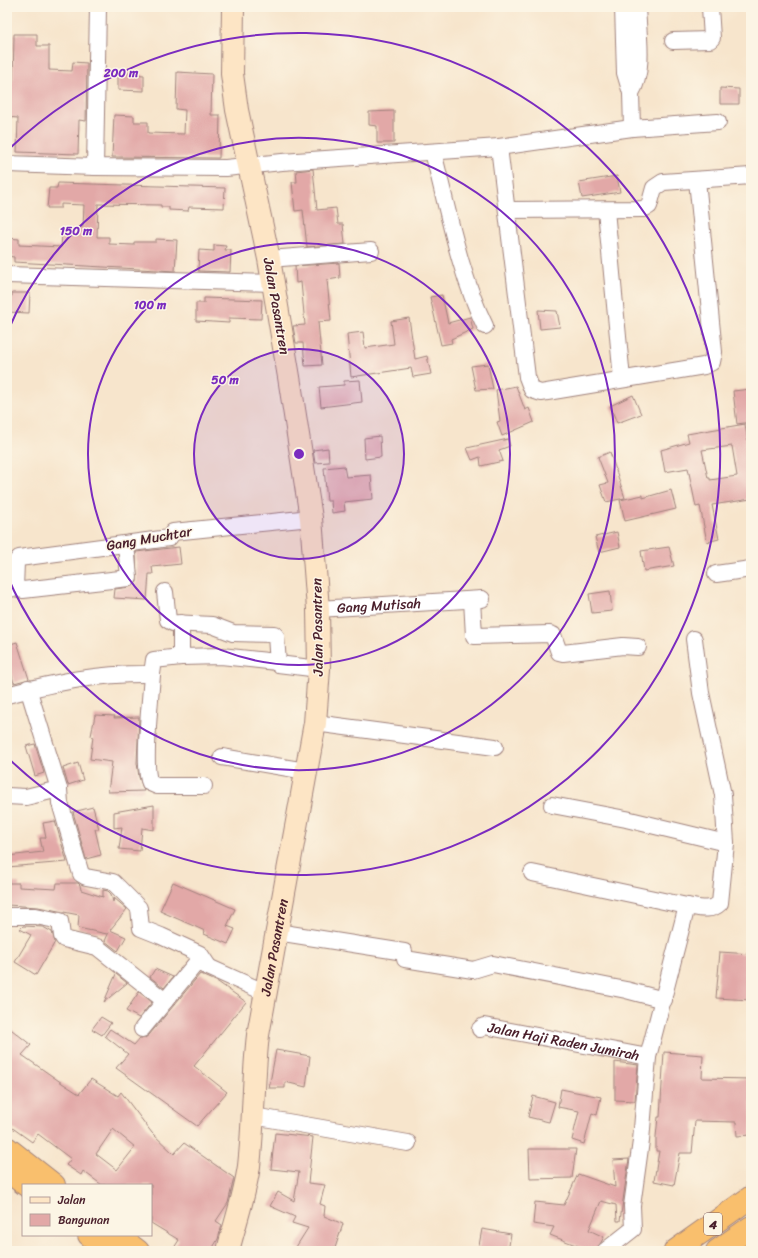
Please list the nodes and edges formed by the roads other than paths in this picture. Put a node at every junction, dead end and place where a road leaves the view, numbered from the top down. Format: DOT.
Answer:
graph roads {
  1 [pos="98,7"];
  2 [pos="234,7"];
  3 [pos="623,7"];
  4 [pos="637,7"];
  5 [pos="710,7"];
  6 [pos="673,41"];
  7 [pos="631,93"];
  8 [pos="718,122"];
  9 [pos="632,128"];
  10 [pos="499,147"];
  11 [pos="433,152"];
  12 [pos="7,164"];
  13 [pos="249,166"];
  14 [pos="95,167"];
  15 [pos="751,176"];
  16 [pos="697,180"];
  17 [pos="507,210"];
  18 [pos="606,210"];
  19 [pos="371,251"];
  20 [pos="269,259"];
  21 [pos="7,275"];
  22 [pos="273,283"];
  23 [pos="486,326"];
  24 [pos="622,379"];
  25 [pos="311,518"];
  26 [pos="126,544"];
  27 [pos="751,569"];
  28 [pos="716,574"];
  29 [pos="11,589"];
  30 [pos="165,592"];
  31 [pos="318,609"];
  32 [pos="180,623"];
  33 [pos="694,639"];
  34 [pos="638,647"];
  35 [pos="181,657"];
  36 [pos="277,662"];
  37 [pos="319,669"];
  38 [pos="152,674"];
  39 [pos="28,688"];
  40 [pos="7,695"];
  41 [pos="314,723"];
  42 [pos="495,747"];
  43 [pos="222,757"];
  44 [pos="306,771"];
  45 [pos="204,786"];
  46 [pos="59,789"];
  47 [pos="7,796"];
  48 [pos="552,805"];
  49 [pos="726,843"];
  50 [pos="532,873"];
  51 [pos="688,906"];
  52 [pos="7,916"];
  53 [pos="277,932"];
  54 [pos="208,966"];
  55 [pos="266,993"];
  56 [pos="664,1000"];
  57 [pos="165,1001"];
  58 [pos="142,1029"];
  59 [pos="480,1029"];
  60 [pos="648,1057"];
  61 [pos="253,1116"];
  62 [pos="408,1143"];
  63 [pos="7,1148"];
  64 [pos="7,1170"];
  65 [pos="25,1184"];
  66 [pos="53,1184"];
  67 [pos="751,1197"];
  68 [pos="751,1227"];
  69 [pos="90,1236"];
  70 [pos="119,1236"];
  71 [pos="229,1247"];
  72 [pos="109,1251"];
  73 [pos="138,1251"];
  74 [pos="605,1251"];
  75 [pos="675,1251"];
  76 [pos="717,1251"];
  1 -- 14 [label="street"];
  2 -- 13 [label="main road, Jalan Pasantren"];
  3 -- 7 [label="street"];
  4 -- 7 [label="street"];
  5 -- 6 [label="street"];
  7 -- 9 [label="street"];
  8 -- 9 [label="street"];
  9 -- 10 [label="street"];
  10 -- 11 [label="street"];
  10 -- 17 [label="street"];
  11 -- 13 [label="street"];
  11 -- 23 [label="street"];
  12 -- 14 [label="street"];
  13 -- 14 [label="street"];
  13 -- 20 [label="main road, Jalan Pasantren"];
  15 -- 16 [label="street"];
  16 -- 18 [label="street"];
  16 -- 24 [label="street"];
  17 -- 18 [label="street"];
  17 -- 24 [label="street"];
  18 -- 24 [label="street"];
  19 -- 20 [label="street"];
  20 -- 22 [label="main road, Jalan Pasantren"];
  21 -- 22 [label="street"];
  22 -- 25 [label="main road, Jalan Pasantren"];
  25 -- 26 [label="street, Gang Muchtar"];
  25 -- 31 [label="main road, Jalan Pasantren"];
  26 -- 29 [label="street, Gang Muchtar"];
  26 -- 29 [label="street"];
  27 -- 28 [label="street"];
  30 -- 32 [label="street"];
  31 -- 34 [label="street, Gang Mutisah"];
  31 -- 37 [label="main road, Jalan Pasantren"];
  32 -- 35 [label="street"];
  32 -- 36 [label="street"];
  33 -- 49 [label="street"];
  35 -- 36 [label="street"];
  35 -- 38 [label="street"];
  36 -- 37 [label="street"];
  37 -- 41 [label="main road, Jalan Pasantren"];
  38 -- 39 [label="street"];
  38 -- 45 [label="street"];
  39 -- 40 [label="street"];
  39 -- 46 [label="street"];
  41 -- 42 [label="street"];
  41 -- 44 [label="main road, Jalan Pasantren"];
  43 -- 44 [label="street"];
  44 -- 53 [label="main road, Jalan Pasantren"];
  46 -- 47 [label="street"];
  46 -- 54 [label="street"];
  48 -- 49 [label="street"];
  49 -- 51 [label="street"];
  50 -- 51 [label="street"];
  51 -- 56 [label="street"];
  52 -- 57 [label="street"];
  53 -- 55 [label="main road, Jalan Pasantren"];
  53 -- 56 [label="street"];
  54 -- 55 [label="street"];
  54 -- 57 [label="street"];
  55 -- 61 [label="main road, Jalan Pasantren"];
  56 -- 60 [label="street"];
  57 -- 58 [label="street"];
  59 -- 60 [label="street, Jalan Haji Raden Jumirah"];
  60 -- 74 [label="street"];
  61 -- 62 [label="street"];
  61 -- 71 [label="main road, Jalan Pasantren"];
  63 -- 66 [label="highway"];
  64 -- 65 [label="highway"];
  67 -- 75 [label="highway, 4"];
  68 -- 76 [label="highway, 4"];
  69 -- 72 [label="highway"];
  70 -- 73 [label="highway"];
}
